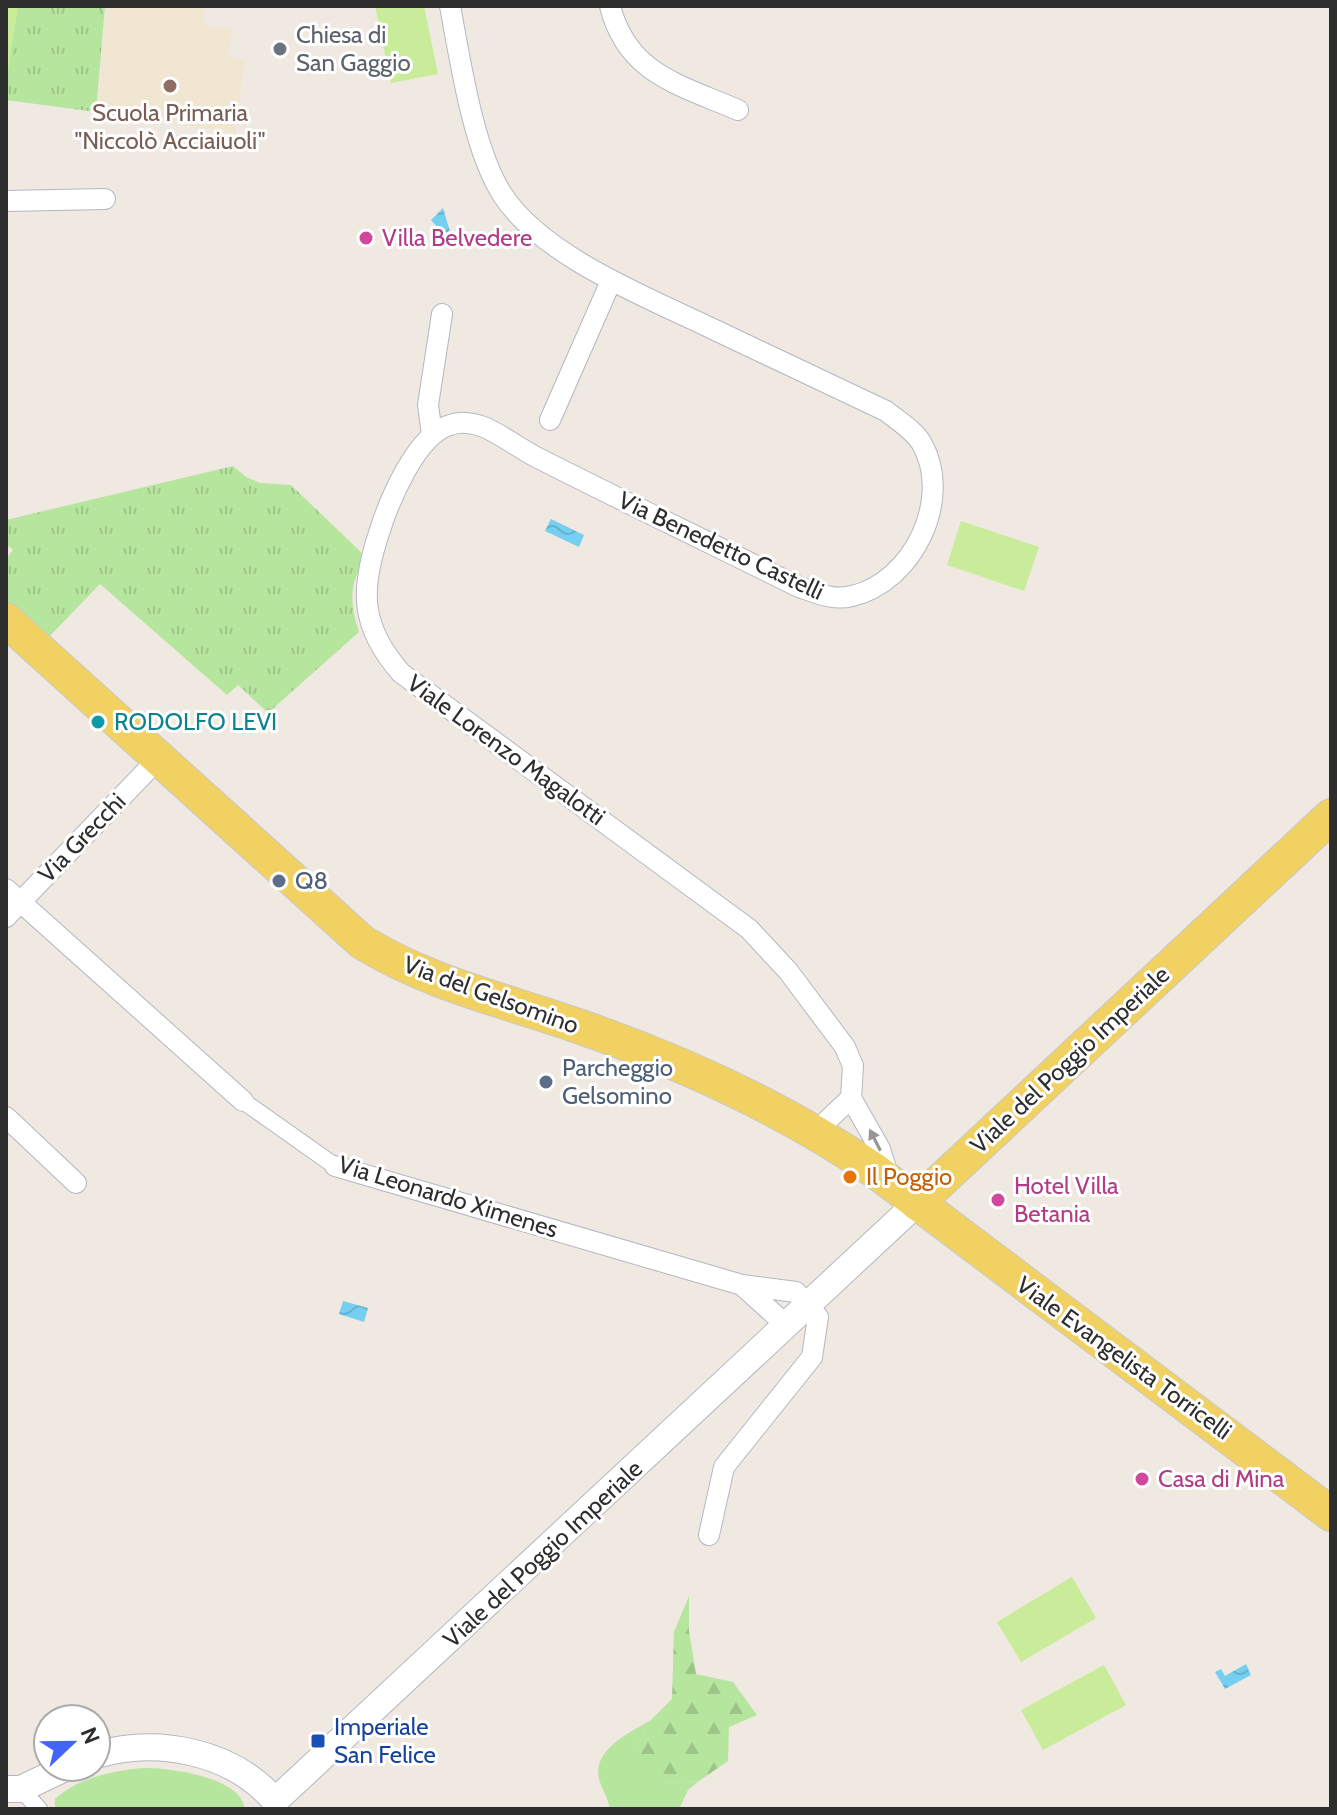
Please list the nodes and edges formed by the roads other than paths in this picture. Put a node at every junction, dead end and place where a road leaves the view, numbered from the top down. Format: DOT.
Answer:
graph roads {
  1 [pos="450,6"];
  2 [pos="610,6"];
  3 [pos="738,110"];
  4 [pos="105,199"];
  5 [pos="6,201"];
  6 [pos="611,281"];
  7 [pos="442,314"];
  8 [pos="550,420"];
  9 [pos="432,435"];
  10 [pos="6,620"];
  11 [pos="158,759"];
  12 [pos="1331,816"];
  13 [pos="14,896"];
  14 [pos="6,917"];
  15 [pos="851,1098"];
  16 [pos="243,1101"];
  17 [pos="6,1117"];
  18 [pos="815,1132"];
  19 [pos="335,1166"];
  20 [pos="76,1183"];
  21 [pos="904,1194"];
  22 [pos="742,1285"];
  23 [pos="809,1305"];
  24 [pos="787,1326"];
  25 [pos="1331,1514"];
  26 [pos="709,1535"];
  27 [pos="112,1750"];
  28 [pos="14,1789"];
  29 [pos="274,1806"];
  30 [pos="39,1809"];
  1 -- 6 [label="street, Via Benedetto Castelli"];
  2 -- 3 [label="street"];
  4 -- 5 [label="street"];
  6 -- 8 [label="street"];
  6 -- 9 [label="street, Via Benedetto Castelli"];
  7 -- 9 [label="street"];
  9 -- 15 [label="street, Viale Lorenzo Magalotti"];
  10 -- 11 [label="main road, Via del Gelsomino"];
  11 -- 13 [label="street, Via Grecchi"];
  11 -- 18 [label="main road, Via del Gelsomino"];
  12 -- 21 [label="main road, Viale del Poggio Imperiale"];
  13 -- 14 [label="street, Via Grecchi"];
  13 -- 16 [label="street, Via Leonardo Ximenes"];
  15 -- 18 [label="street"];
  21 -- 15 [label="street, Viale Lorenzo Magalotti, one-way"];
  16 -- 19 [label="street, Via Leonardo Ximenes"];
  17 -- 20 [label="street"];
  18 -- 21 [label="main road, Via del Gelsomino"];
  19 -- 22 [label="street, Via Leonardo Ximenes"];
  21 -- 23 [label="street, Viale del Poggio Imperiale"];
  21 -- 25 [label="main road, Viale Evangelista Torricelli"];
  22 -- 23 [label="street, Via Leonardo Ximenes"];
  22 -- 24 [label="street, Via Leonardo Ximenes"];
  23 -- 24 [label="street, Viale del Poggio Imperiale"];
  23 -- 26 [label="street"];
  24 -- 29 [label="street, Viale del Poggio Imperiale"];
  27 -- 29 [label="street"];
  28 -- 30 [label="street"];
}
